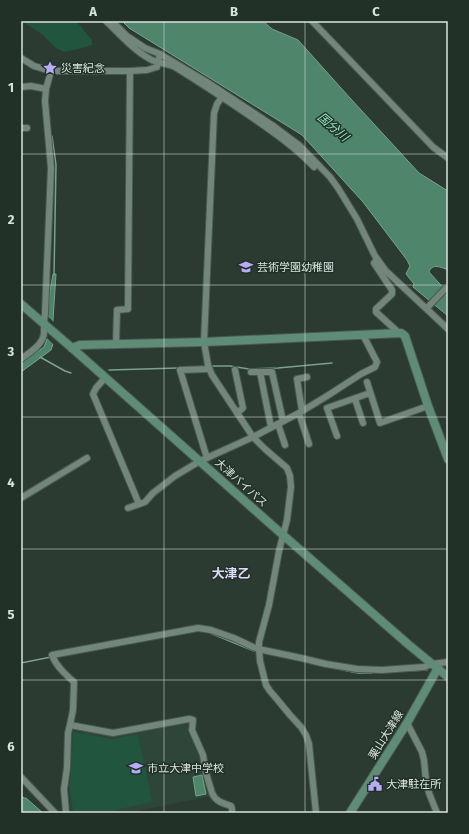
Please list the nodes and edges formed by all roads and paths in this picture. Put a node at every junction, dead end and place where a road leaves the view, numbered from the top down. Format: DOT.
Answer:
graph roads {
  1 [pos="106,21"];
  2 [pos="112,21"];
  3 [pos="312,21"];
  4 [pos="160,54"];
  5 [pos="21,58"];
  6 [pos="158,63"];
  7 [pos="51,71"];
  8 [pos="130,71"];
  9 [pos="21,87"];
  10 [pos="46,89"];
  11 [pos="222,97"];
  12 [pos="448,158"];
  13 [pos="343,195"];
  14 [pos="377,259"];
  15 [pos="447,289"];
  16 [pos="21,304"];
  17 [pos="428,307"];
  18 [pos="45,325"];
  19 [pos="448,329"];
  20 [pos="398,333"];
  21 [pos="363,335"];
  22 [pos="204,342"];
  23 [pos="116,344"];
  24 [pos="72,348"];
  25 [pos="21,359"];
  26 [pos="209,369"];
  27 [pos="235,370"];
  28 [pos="251,372"];
  29 [pos="260,372"];
  30 [pos="307,377"];
  31 [pos="105,378"];
  32 [pos="367,382"];
  33 [pos="370,393"];
  34 [pos="355,399"];
  35 [pos="428,406"];
  36 [pos="301,412"];
  37 [pos="237,413"];
  38 [pos="280,423"];
  39 [pos="363,423"];
  40 [pos="271,427"];
  41 [pos="337,436"];
  42 [pos="253,437"];
  43 [pos="309,444"];
  44 [pos="285,445"];
  45 [pos="87,458"];
  46 [pos="203,460"];
  47 [pos="448,460"];
  48 [pos="21,498"];
  49 [pos="139,504"];
  50 [pos="128,508"];
  51 [pos="283,535"];
  52 [pos="259,649"];
  53 [pos="448,662"];
  54 [pos="435,666"];
  55 [pos="448,677"];
  56 [pos="406,723"];
  57 [pos="70,725"];
  58 [pos="21,777"];
  59 [pos="55,813"];
  60 [pos="66,813"];
  61 [pos="232,813"];
  62 [pos="316,813"];
  63 [pos="350,813"];
  64 [pos="437,813"];
  1 -- 6 [label="street"];
  2 -- 4 [label="street"];
  3 -- 12 [label="street"];
  4 -- 6 [label="street"];
  4 -- 13 [label="street"];
  5 -- 7 [label="street"];
  6 -- 8 [label="street"];
  6 -- 11 [label="street"];
  7 -- 8 [label="street"];
  7 -- 10 [label="street"];
  8 -- 23 [label="street"];
  9 -- 10 [label="street"];
  10 -- 18 [label="street"];
  11 -- 13 [label="street"];
  11 -- 22 [label="street"];
  13 -- 14 [label="street"];
  14 -- 17 [label="street"];
  14 -- 20 [label="street"];
  15 -- 17 [label="street"];
  16 -- 18 [label="main road, 大津バイパス"];
  17 -- 19 [label="street"];
  18 -- 24 [label="main road, 大津バイパス"];
  18 -- 25 [label="street"];
  20 -- 21 [label="main road"];
  20 -- 35 [label="main road"];
  21 -- 22 [label="main road"];
  21 -- 36 [label="street"];
  22 -- 23 [label="main road"];
  22 -- 26 [label="street"];
  23 -- 24 [label="main road"];
  24 -- 31 [label="main road, 大津バイパス"];
  26 -- 37 [label="street"];
  26 -- 46 [label="street"];
  27 -- 37 [label="street"];
  28 -- 29 [label="street"];
  29 -- 38 [label="street"];
  29 -- 40 [label="street"];
  30 -- 36 [label="street"];
  31 -- 46 [label="main road, 大津バイパス"];
  31 -- 49 [label="street"];
  32 -- 33 [label="street"];
  33 -- 34 [label="street"];
  33 -- 35 [label="street"];
  34 -- 39 [label="street"];
  34 -- 41 [label="street"];
  35 -- 47 [label="main road"];
  36 -- 38 [label="street"];
  36 -- 43 [label="street"];
  37 -- 42 [label="street"];
  38 -- 40 [label="street"];
  38 -- 44 [label="street"];
  40 -- 42 [label="street"];
  42 -- 46 [label="street"];
  42 -- 51 [label="street"];
  45 -- 48 [label="street"];
  46 -- 49 [label="street"];
  46 -- 51 [label="main road, 大津バイパス"];
  49 -- 50 [label="street"];
  51 -- 52 [label="street"];
  51 -- 54 [label="main road, 大津バイパス"];
  52 -- 54 [label="street"];
  52 -- 57 [label="street"];
  52 -- 62 [label="street"];
  53 -- 54 [label="street"];
  54 -- 55 [label="main road, 大津バイパス"];
  54 -- 56 [label="main road, 栗山大津線"];
  56 -- 63 [label="main road, 栗山大津線"];
  56 -- 64 [label="street"];
  57 -- 60 [label="street"];
  57 -- 61 [label="street"];
  58 -- 59 [label="street"];
}
